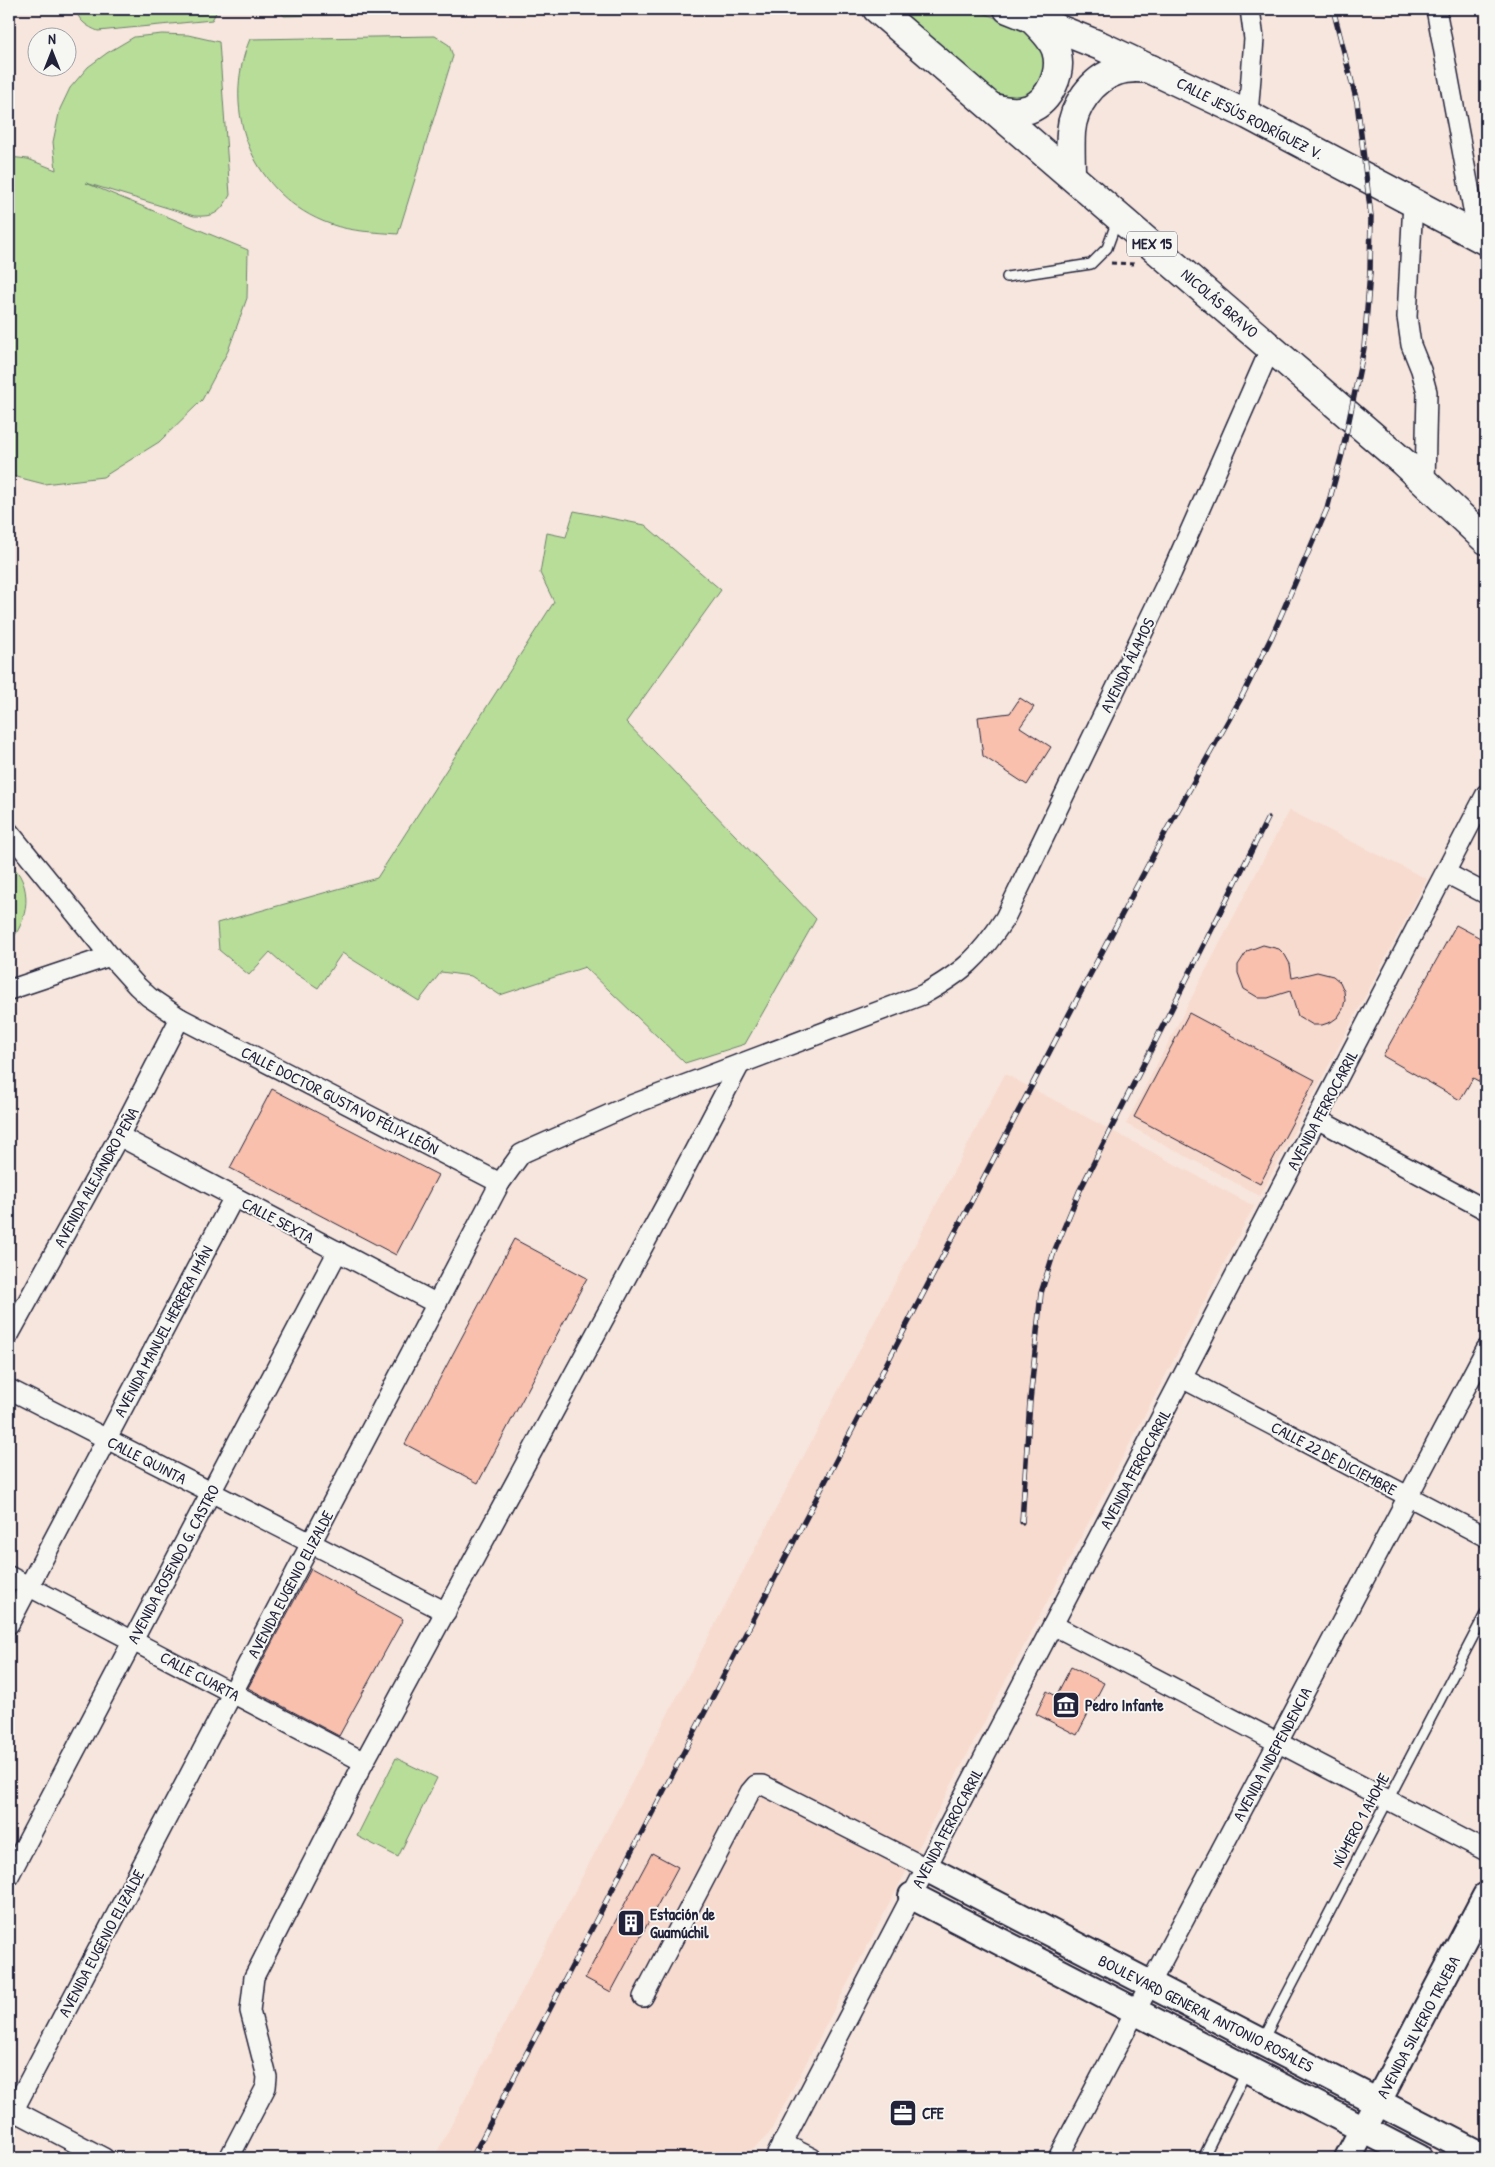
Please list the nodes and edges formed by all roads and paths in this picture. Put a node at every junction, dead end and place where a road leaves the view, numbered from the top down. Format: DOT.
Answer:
graph roads {
  1 [pos="877,9"];
  2 [pos="1250,9"];
  3 [pos="1436,9"];
  4 [pos="1020,14"];
  5 [pos="1152,69"];
  6 [pos="994,108"];
  7 [pos="1248,115"];
  8 [pos="1072,175"];
  9 [pos="1413,202"];
  10 [pos="1113,211"];
  11 [pos="1482,238"];
  12 [pos="1007,277"];
  13 [pos="1271,347"];
  14 [pos="1425,483"];
  15 [pos="1486,540"];
  16 [pos="1486,794"];
  17 [pos="9,832"];
  18 [pos="1446,873"];
  19 [pos="1486,894"];
  20 [pos="110,956"];
  21 [pos="9,990"];
  22 [pos="180,1018"];
  23 [pos="740,1064"];
  24 [pos="1317,1119"];
  25 [pos="119,1136"];
  26 [pos="500,1183"];
  27 [pos="234,1197"];
  28 [pos="1486,1210"];
  29 [pos="338,1251"];
  30 [pos="437,1304"];
  31 [pos="9,1335"];
  32 [pos="1486,1349"];
  33 [pos="1182,1378"];
  34 [pos="9,1389"];
  35 [pos="106,1439"];
  36 [pos="211,1492"];
  37 [pos="1408,1496"];
  38 [pos="1486,1537"];
  39 [pos="311,1543"];
  40 [pos="9,1576"];
  41 [pos="29,1586"];
  42 [pos="446,1612"];
  43 [pos="1486,1612"];
  44 [pos="9,1624"];
  45 [pos="1053,1624"];
  46 [pos="132,1641"];
  47 [pos="232,1694"];
  48 [pos="1278,1742"];
  49 [pos="364,1762"];
  50 [pos="1388,1799"];
  51 [pos="1486,1851"];
  52 [pos="926,1868"];
  53 [pos="9,1876"];
  54 [pos="912,1896"];
  55 [pos="1486,1896"];
  56 [pos="1150,1985"];
  57 [pos="643,1996"];
  58 [pos="1136,2012"];
  59 [pos="1261,2042"];
  60 [pos="1248,2070"];
  61 [pos="1379,2103"];
  62 [pos="10,2112"];
  63 [pos="1363,2129"];
  64 [pos="778,2151"];
  65 [pos="104,2158"];
  66 [pos="229,2158"];
  67 [pos="812,2158"];
  68 [pos="1058,2158"];
  69 [pos="1203,2158"];
  70 [pos="1348,2158"];
  71 [pos="1419,2158"];
  72 [pos="1486,2158"];
  1 -- 6 [label="main road, NICOLÁS BRAVO / MEX 15"];
  2 -- 7 [label="street"];
  3 -- 11 [label="street"];
  4 -- 5 [label="main road, CALLE JESÚS RODRÍGUEZ V."];
  4 -- 6 [label="main road"];
  5 -- 7 [label="main road, CALLE JESÚS RODRÍGUEZ V."];
  5 -- 8 [label="main road"];
  6 -- 8 [label="main road, NICOLÁS BRAVO / MEX 15"];
  7 -- 9 [label="main road, CALLE JESÚS RODRÍGUEZ V."];
  8 -- 10 [label="main road, NICOLÁS BRAVO / MEX 15"];
  9 -- 11 [label="main road, CALLE JESÚS RODRÍGUEZ V."];
  9 -- 14 [label="street"];
  10 -- 12 [label="lane"];
  10 -- 13 [label="main road, NICOLÁS BRAVO / MEX 15"];
  13 -- 14 [label="main road, NICOLÁS BRAVO / MEX 15"];
  13 -- 23 [label="street, AVENIDA ÁLAMOS"];
  14 -- 15 [label="main road, MEX 15"];
  16 -- 18 [label="street, AVENIDA FERROCARRIL"];
  17 -- 20 [label="street, CALLE DOCTOR GUSTAVO FÉLIX LEÓN"];
  18 -- 19 [label="street"];
  18 -- 24 [label="street, AVENIDA FERROCARRIL"];
  20 -- 21 [label="street"];
  20 -- 22 [label="street, CALLE DOCTOR GUSTAVO FÉLIX LEÓN"];
  22 -- 25 [label="street, AVENIDA ALEJANDRO PEÑA"];
  22 -- 26 [label="street, CALLE DOCTOR GUSTAVO FÉLIX LEÓN"];
  23 -- 26 [label="street, AVENIDA EUGENIO ELIZALDE"];
  23 -- 42 [label="street"];
  24 -- 28 [label="street"];
  24 -- 33 [label="street, AVENIDA FERROCARRIL"];
  25 -- 27 [label="street, CALLE SEXTA"];
  25 -- 31 [label="street, AVENIDA ALEJANDRO PEÑA"];
  26 -- 30 [label="street, AVENIDA EUGENIO ELIZALDE"];
  27 -- 29 [label="street, CALLE SEXTA"];
  27 -- 35 [label="street, AVENIDA MANUEL HERRERA IMÁN"];
  29 -- 30 [label="street, CALLE SEXTA"];
  29 -- 36 [label="street, AVENIDA ROSENDO G. CASTRO"];
  30 -- 39 [label="street, AVENIDA EUGENIO ELIZALDE"];
  32 -- 37 [label="street, AVENIDA INDEPENDENCIA"];
  33 -- 37 [label="street, CALLE 22 DE DICIEMBRE"];
  33 -- 45 [label="street, AVENIDA FERROCARRIL"];
  34 -- 35 [label="street, CALLE QUINTA"];
  35 -- 36 [label="street, CALLE QUINTA"];
  35 -- 41 [label="street, AVENIDA MANUEL HERRERA IMÁN"];
  36 -- 39 [label="street, CALLE QUINTA"];
  36 -- 46 [label="street, AVENIDA ROSENDO G. CASTRO"];
  37 -- 38 [label="street, CALLE 22 DE DICIEMBRE"];
  37 -- 48 [label="street, AVENIDA INDEPENDENCIA"];
  39 -- 42 [label="street, CALLE QUINTA"];
  39 -- 47 [label="street, AVENIDA EUGENIO ELIZALDE"];
  40 -- 41 [label="street, CALLE CUARTA"];
  41 -- 44 [label="street, AVENIDA MANUEL HERRERA IMÁN"];
  41 -- 46 [label="street, CALLE CUARTA"];
  42 -- 49 [label="street"];
  43 -- 50 [label="lane, NÚMERO 1 AHOME"];
  45 -- 48 [label="street"];
  45 -- 52 [label="street, AVENIDA FERROCARRIL"];
  46 -- 47 [label="street, CALLE CUARTA"];
  46 -- 53 [label="street, AVENIDA ROSENDO G. CASTRO"];
  47 -- 49 [label="street, CALLE CUARTA"];
  47 -- 62 [label="street, AVENIDA EUGENIO ELIZALDE"];
  48 -- 50 [label="street"];
  48 -- 56 [label="street, AVENIDA INDEPENDENCIA"];
  49 -- 66 [label="street"];
  50 -- 51 [label="street"];
  50 -- 59 [label="lane, NÚMERO 1 AHOME"];
  52 -- 54 [label="street, AVENIDA FERROCARRIL"];
  52 -- 56 [label="street, BOULEVARD GENERAL ANTONIO ROSALES"];
  52 -- 57 [label="street"];
  54 -- 58 [label="street, BOULEVARD GENERAL ANTONIO ROSALES"];
  54 -- 64 [label="street, AVENIDA FERROCARRIL"];
  55 -- 61 [label="street, AVENIDA SILVERIO TRUEBA"];
  56 -- 58 [label="street, AVENIDA INDEPENDENCIA"];
  56 -- 59 [label="street, BOULEVARD GENERAL ANTONIO ROSALES"];
  58 -- 60 [label="street, BOULEVARD GENERAL ANTONIO ROSALES"];
  58 -- 68 [label="street, AVENIDA INDEPENDENCIA"];
  59 -- 61 [label="street, BOULEVARD GENERAL ANTONIO ROSALES"];
  60 -- 63 [label="street, BOULEVARD GENERAL ANTONIO ROSALES"];
  60 -- 69 [label="lane"];
  61 -- 63 [label="street, AVENIDA SILVERIO TRUEBA"];
  61 -- 72 [label="street, BOULEVARD GENERAL ANTONIO ROSALES"];
  62 -- 65 [label="street"];
  63 -- 70 [label="street, AVENIDA SILVERIO TRUEBA"];
  63 -- 71 [label="street, BOULEVARD GENERAL ANTONIO ROSALES"];
  64 -- 67 [label="street"];
}
